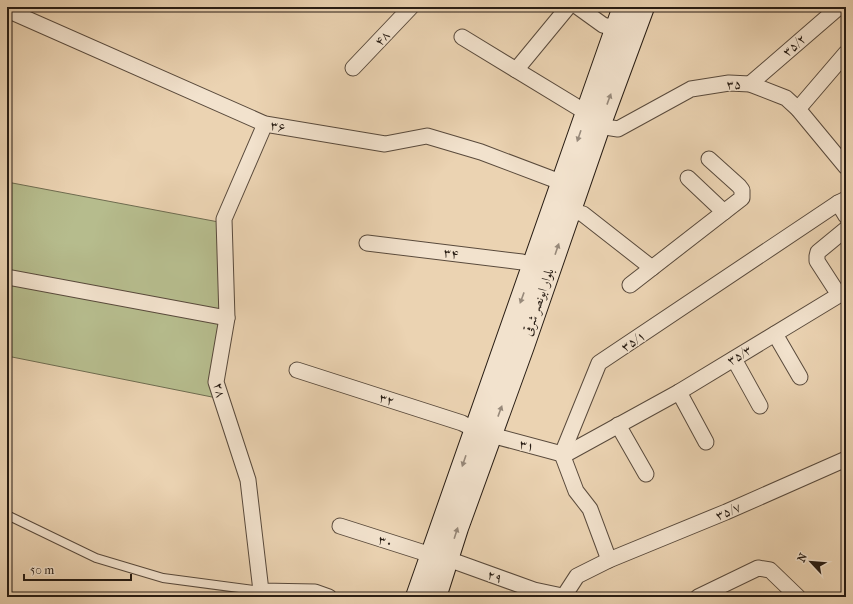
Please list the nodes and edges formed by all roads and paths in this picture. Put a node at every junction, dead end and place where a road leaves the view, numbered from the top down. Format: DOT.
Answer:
graph roads {
  1 [pos="411,7"];
  2 [pos="568,7"];
  3 [pos="578,7"];
  4 [pos="624,7"];
  5 [pos="643,7"];
  6 [pos="839,7"];
  7 [pos="7,10"];
  8 [pos="616,29"];
  9 [pos="462,37"];
  10 [pos="846,53"];
  11 [pos="353,68"];
  12 [pos="516,70"];
  13 [pos="750,84"];
  14 [pos="798,109"];
  15 [pos="593,119"];
  16 [pos="265,124"];
  17 [pos="709,159"];
  18 [pos="844,160"];
  19 [pos="688,178"];
  20 [pos="563,183"];
  21 [pos="843,206"];
  22 [pos="570,210"];
  23 [pos="724,212"];
  24 [pos="846,229"];
  25 [pos="368,243"];
  26 [pos="533,266"];
  27 [pos="652,268"];
  28 [pos="7,276"];
  29 [pos="630,285"];
  30 [pos="843,300"];
  31 [pos="227,318"];
  32 [pos="775,334"];
  33 [pos="734,359"];
  34 [pos="297,370"];
  35 [pos="800,377"];
  36 [pos="679,392"];
  37 [pos="760,406"];
  38 [pos="618,425"];
  39 [pos="483,433"];
  40 [pos="706,442"];
  41 [pos="562,454"];
  42 [pos="846,459"];
  43 [pos="646,474"];
  44 [pos="7,515"];
  45 [pos="340,526"];
  46 [pos="439,557"];
  47 [pos="609,560"];
  48 [pos="261,591"];
  49 [pos="566,596"];
  50 [pos="329,597"];
  51 [pos="417,597"];
  52 [pos="435,597"];
  53 [pos="698,597"];
  54 [pos="798,597"];
  1 -- 11 [label="street, ۴۸"];
  2 -- 12 [label="street"];
  3 -- 8 [label="street"];
  4 -- 8 [label="main road, بلوار ابونصر شرقی"];
  15 -- 5 [label="main road, بلوار ابونصر شرقی, one-way"];
  6 -- 13 [label="street, ۳۵/۲"];
  7 -- 16 [label="street, ۳۶"];
  8 -- 15 [label="main road, بلوار ابونصر شرقی"];
  9 -- 12 [label="street"];
  10 -- 14 [label="street"];
  12 -- 15 [label="street"];
  13 -- 14 [label="street, ۳۵"];
  13 -- 15 [label="street, ۳۵"];
  14 -- 18 [label="street, ۳۵"];
  15 -- 20 [label="main road, بلوار ابونصر شرقی, one-way"];
  15 -- 22 [label="main road, بلوار ابونصر شرقی"];
  16 -- 20 [label="street, ۳۶"];
  16 -- 31 [label="street, ۲۸"];
  17 -- 23 [label="street"];
  19 -- 23 [label="street"];
  20 -- 26 [label="main road, بلوار ابونصر شرقی"];
  21 -- 41 [label="street, ۳۵/۱"];
  22 -- 27 [label="street"];
  39 -- 22 [label="main road, بلوار ابونصر شرقی, one-way"];
  23 -- 27 [label="street"];
  24 -- 30 [label="street, ۳۵/۳"];
  25 -- 26 [label="street, ۳۴"];
  26 -- 39 [label="main road, بلوار ابونصر شرقی, one-way"];
  27 -- 29 [label="street"];
  28 -- 31 [label="street"];
  30 -- 32 [label="street, ۳۵/۳"];
  31 -- 48 [label="street, ۲۸"];
  32 -- 33 [label="street, ۳۵/۳"];
  32 -- 35 [label="street"];
  33 -- 36 [label="street, ۳۵/۳"];
  33 -- 37 [label="street"];
  34 -- 39 [label="street, ۳۲"];
  36 -- 38 [label="street, ۳۵/۳"];
  36 -- 40 [label="street"];
  38 -- 41 [label="street, ۳۵/۳"];
  38 -- 43 [label="street"];
  39 -- 41 [label="street, ۳۱"];
  39 -- 46 [label="main road, بلوار ابونصر شرقی"];
  41 -- 47 [label="street"];
  42 -- 47 [label="street, ۳۵/۷"];
  44 -- 48 [label="lane"];
  45 -- 46 [label="street, ۳۰"];
  46 -- 49 [label="street, ۲۹"];
  46 -- 51 [label="main road, بلوار ابونصر شرقی"];
  46 -- 52 [label="main road, بلوار ابونصر شرقی"];
  47 -- 49 [label="street, ۳۵/۷"];
  48 -- 50 [label="street"];
  53 -- 54 [label="street"];
}
